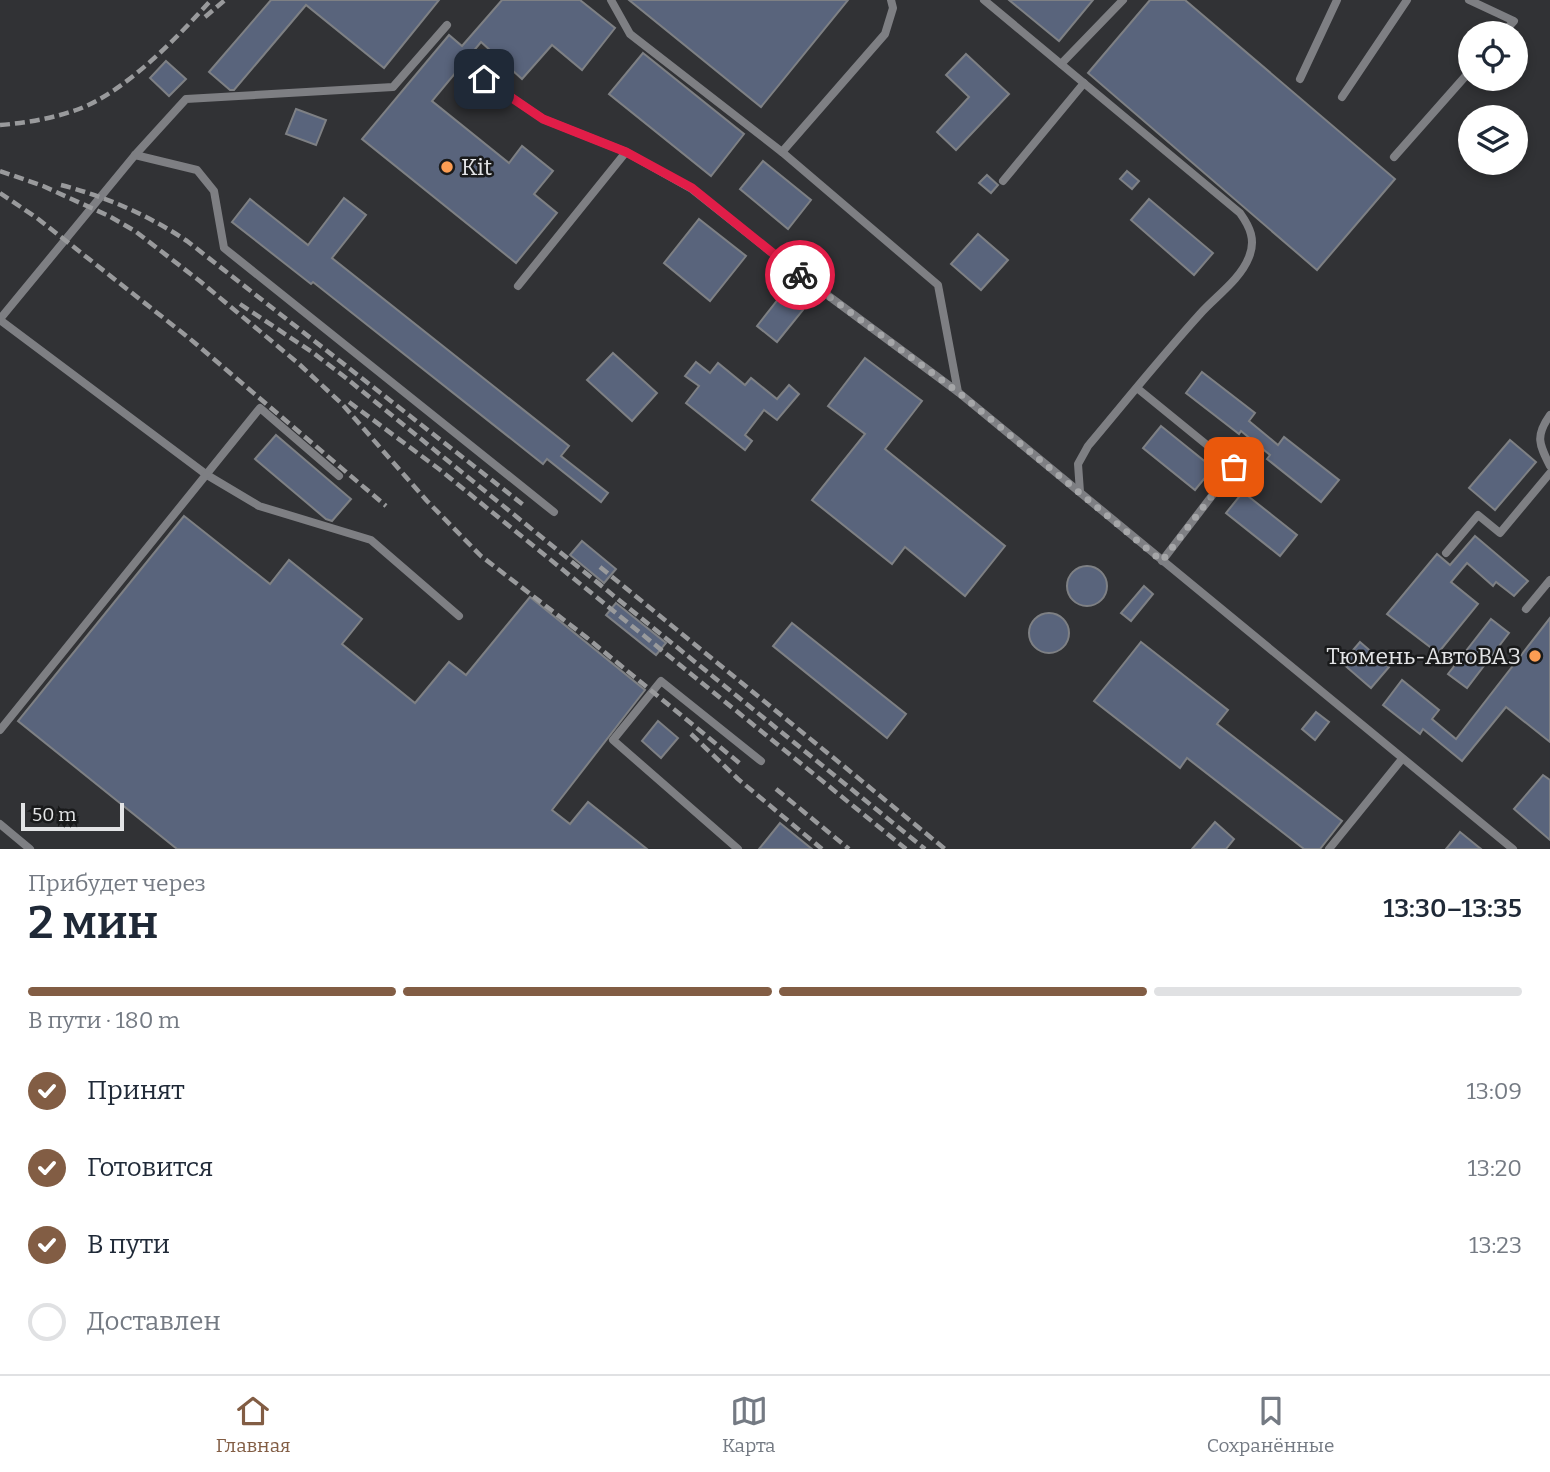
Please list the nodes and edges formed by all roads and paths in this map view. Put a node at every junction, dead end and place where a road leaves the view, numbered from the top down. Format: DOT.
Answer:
graph roads {
  1 [pos="611,0"];
  2 [pos="891,0"];
  3 [pos="984,0"];
  4 [pos="1123,0"];
  5 [pos="1336,0"];
  6 [pos="1407,0"];
  7 [pos="1469,0"];
  8 [pos="1514,21"];
  9 [pos="447,25"];
  10 [pos="1061,64"];
  11 [pos="484,79"];
  12 [pos="1300,79"];
  13 [pos="1084,83"];
  14 [pos="1458,85"];
  15 [pos="1342,97"];
  16 [pos="626,152"];
  17 [pos="782,152"];
  18 [pos="135,155"];
  19 [pos="1394,157"];
  20 [pos="1003,181"];
  21 [pos="518,286"];
  22 [pos="0,319"];
  23 [pos="1137,388"];
  24 [pos="958,392"];
  25 [pos="1550,415"];
  26 [pos="1550,466"];
  27 [pos="1550,473"];
  28 [pos="207,475"];
  29 [pos="339,476"];
  30 [pos="1080,492"];
  31 [pos="554,512"];
  32 [pos="1446,552"];
  33 [pos="1162,561"];
  34 [pos="1550,580"];
  35 [pos="1526,609"];
  36 [pos="459,616"];
  37 [pos="0,730"];
  38 [pos="1402,759"];
  39 [pos="761,761"];
  40 [pos="0,824"];
  41 [pos="30,849"];
  42 [pos="738,849"];
  43 [pos="1329,849"];
  44 [pos="1513,849"];
  1 -- 17 [label="lane"];
  2 -- 17 [label="lane"];
  3 -- 10 [label="lane"];
  4 -- 10 [label="lane"];
  5 -- 12 [label="lane"];
  6 -- 15 [label="lane"];
  7 -- 8 [label="lane"];
  9 -- 18 [label="lane"];
  10 -- 13 [label="lane"];
  11 -- 16 [label="lane"];
  13 -- 20 [label="lane"];
  13 -- 23 [label="lane"];
  14 -- 19 [label="lane"];
  16 -- 21 [label="lane"];
  16 -- 24 [label="lane"];
  17 -- 24 [label="lane"];
  18 -- 22 [label="lane"];
  18 -- 31 [label="lane"];
  22 -- 28 [label="lane"];
  23 -- 30 [label="lane"];
  23 -- 33 [label="lane"];
  24 -- 30 [label="lane"];
  25 -- 26 [label="lane"];
  27 -- 32 [label="lane"];
  28 -- 29 [label="lane"];
  28 -- 36 [label="lane"];
  28 -- 37 [label="lane"];
  30 -- 33 [label="lane"];
  33 -- 38 [label="lane"];
  34 -- 35 [label="lane"];
  38 -- 43 [label="lane"];
  38 -- 44 [label="lane"];
  39 -- 42 [label="lane"];
  40 -- 41 [label="lane"];
}
